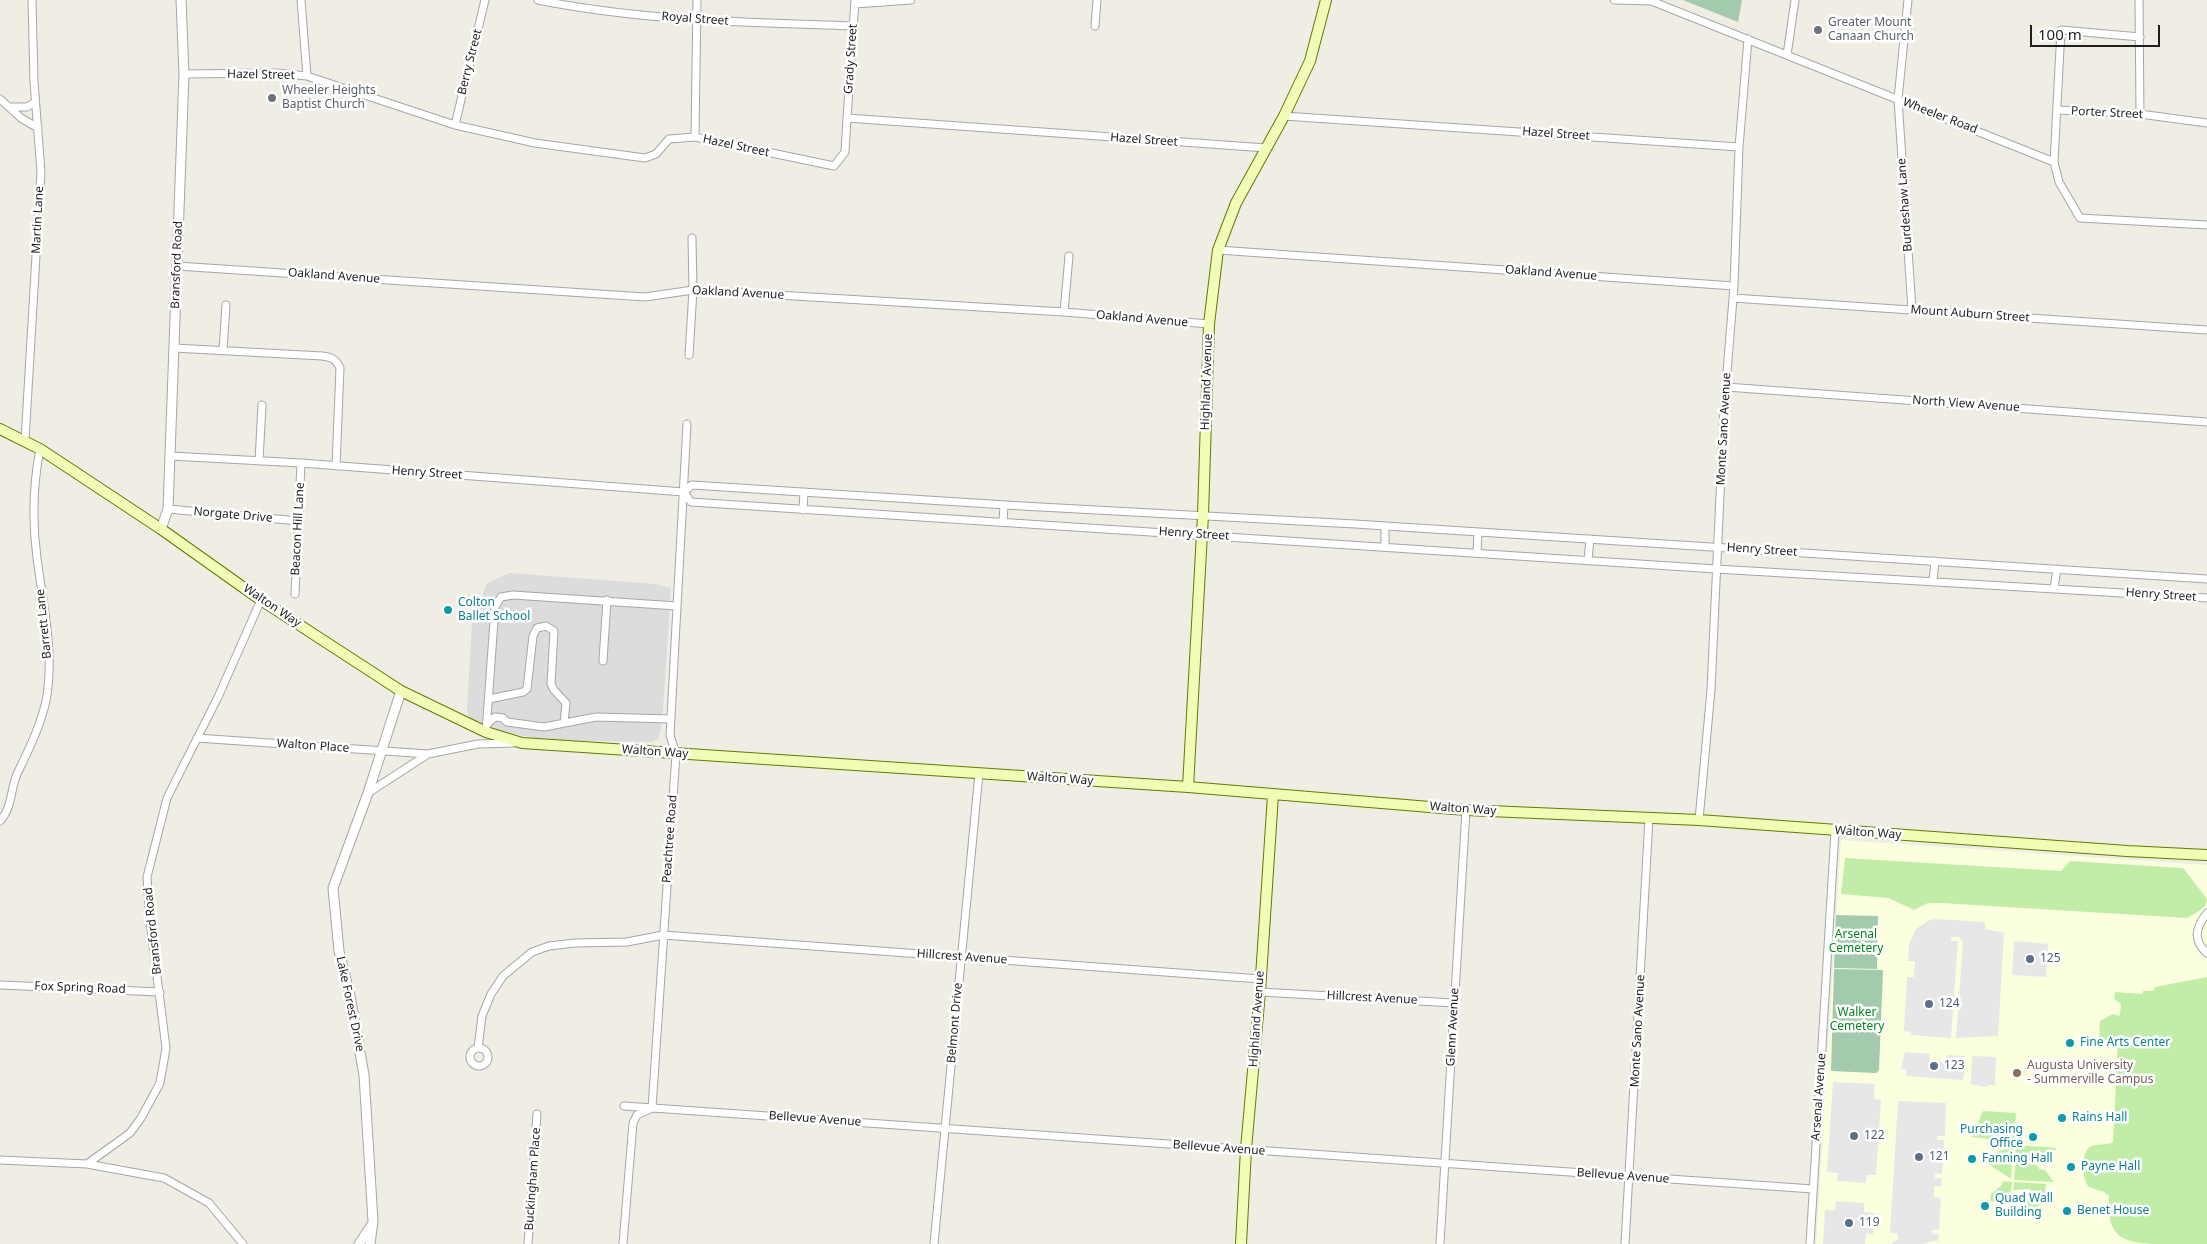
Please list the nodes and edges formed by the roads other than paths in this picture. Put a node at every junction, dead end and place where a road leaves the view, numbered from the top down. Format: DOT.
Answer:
graph roads {
  1 [pos="32,0"];
  2 [pos="181,0"];
  3 [pos="301,0"];
  4 [pos="485,0"];
  5 [pos="538,0"];
  6 [pos="698,0"];
  7 [pos="911,0"];
  8 [pos="1097,0"];
  9 [pos="1326,0"];
  10 [pos="1614,0"];
  11 [pos="1796,0"];
  12 [pos="1908,0"];
  13 [pos="2139,0"];
  14 [pos="1651,1"];
  15 [pos="855,2"];
  16 [pos="697,20"];
  17 [pos="854,26"];
  18 [pos="1096,26"];
  19 [pos="2140,36"];
  20 [pos="1748,39"];
  21 [pos="1787,55"];
  22 [pos="184,74"];
  23 [pos="307,76"];
  24 [pos="0,99"];
  25 [pos="1898,99"];
  26 [pos="36,102"];
  27 [pos="9,107"];
  28 [pos="2057,110"];
  29 [pos="2140,114"];
  30 [pos="1284,116"];
  31 [pos="847,118"];
  32 [pos="2207,123"];
  33 [pos="455,125"];
  34 [pos="38,128"];
  35 [pos="695,137"];
  36 [pos="1739,147"];
  37 [pos="1266,148"];
  38 [pos="2054,162"];
  39 [pos="2207,225"];
  40 [pos="692,238"];
  41 [pos="1218,250"];
  42 [pos="1069,256"];
  43 [pos="177,266"];
  44 [pos="1734,286"];
  45 [pos="693,290"];
  46 [pos="1733,298"];
  47 [pos="226,305"];
  48 [pos="1912,310"];
  49 [pos="1064,312"];
  50 [pos="1209,324"];
  51 [pos="2207,330"];
  52 [pos="174,348"];
  53 [pos="223,350"];
  54 [pos="690,356"];
  55 [pos="1726,387"];
  56 [pos="262,405"];
  57 [pos="2207,422"];
  58 [pos="687,424"];
  59 [pos="0,429"];
  60 [pos="25,440"];
  61 [pos="40,449"];
  62 [pos="170,456"];
  63 [pos="259,461"];
  64 [pos="301,464"];
  65 [pos="336,466"];
  66 [pos="684,492"];
  67 [pos="804,492"];
  68 [pos="1004,505"];
  69 [pos="168,510"];
  70 [pos="802,510"];
  71 [pos="1203,515"];
  72 [pos="299,521"];
  73 [pos="1003,522"];
  74 [pos="1385,526"];
  75 [pos="161,529"];
  76 [pos="1478,532"];
  77 [pos="1202,534"];
  78 [pos="1590,539"];
  79 [pos="1385,546"];
  80 [pos="1717,547"];
  81 [pos="1477,552"];
  82 [pos="1588,560"];
  83 [pos="1935,561"];
  84 [pos="1716,568"];
  85 [pos="2057,569"];
  86 [pos="2207,579"];
  87 [pos="1933,581"];
  88 [pos="2054,588"];
  89 [pos="295,594"];
  90 [pos="2207,598"];
  91 [pos="261,600"];
  92 [pos="607,600"];
  93 [pos="677,606"];
  94 [pos="603,661"];
  95 [pos="401,691"];
  96 [pos="489,699"];
  97 [pos="671,719"];
  98 [pos="564,723"];
  99 [pos="487,727"];
  100 [pos="197,738"];
  101 [pos="522,742"];
  102 [pos="380,752"];
  103 [pos="428,754"];
  104 [pos="676,754"];
  105 [pos="979,773"];
  106 [pos="1188,787"];
  107 [pos="368,793"];
  108 [pos="1273,795"];
  109 [pos="1466,810"];
  110 [pos="1650,818"];
  111 [pos="1699,820"];
  112 [pos="0,821"];
  113 [pos="1835,831"];
  114 [pos="2207,855"];
  115 [pos="2207,913"];
  116 [pos="664,934"];
  117 [pos="2207,953"];
  118 [pos="961,957"];
  119 [pos="1260,979"];
  120 [pos="0,985"];
  121 [pos="160,992"];
  122 [pos="1260,992"];
  123 [pos="1454,1003"];
  124 [pos="478,1048"];
  125 [pos="624,1106"];
  126 [pos="652,1108"];
  127 [pos="537,1114"];
  128 [pos="945,1128"];
  129 [pos="1246,1150"];
  130 [pos="0,1160"];
  131 [pos="1445,1163"];
  132 [pos="87,1164"];
  133 [pos="1629,1176"];
  134 [pos="1813,1189"];
  135 [pos="373,1221"];
  136 [pos="243,1244"];
  137 [pos="359,1244"];
  138 [pos="370,1244"];
  139 [pos="528,1244"];
  140 [pos="623,1244"];
  141 [pos="934,1244"];
  142 [pos="1241,1244"];
  143 [pos="1440,1244"];
  144 [pos="1625,1244"];
  145 [pos="1810,1244"];
  1 -- 26 [label="street, Martin Lane"];
  2 -- 22 [label="street, Bransford Road"];
  3 -- 23 [label="street"];
  4 -- 33 [label="street, Berry Street"];
  5 -- 16 [label="street, Royal Street"];
  6 -- 16 [label="street"];
  7 -- 15 [label="street"];
  8 -- 18 [label="street"];
  9 -- 30 [label="main road, Highland Avenue"];
  10 -- 14 [label="street"];
  11 -- 21 [label="street"];
  12 -- 25 [label="street, Burdeshaw Lane"];
  13 -- 19 [label="street"];
  14 -- 20 [label="street, Wheeler Road"];
  15 -- 17 [label="street, Grady Street"];
  16 -- 17 [label="street, Royal Street"];
  16 -- 35 [label="street"];
  17 -- 31 [label="street, Grady Street"];
  19 -- 28 [label="street"];
  19 -- 29 [label="street"];
  20 -- 21 [label="street, Wheeler Road"];
  20 -- 36 [label="street, Monte Sano Avenue"];
  21 -- 25 [label="street, Wheeler Road"];
  22 -- 23 [label="street, Hazel Street"];
  22 -- 43 [label="street, Bransford Road"];
  23 -- 33 [label="street, Hazel Street"];
  24 -- 27 [label="street"];
  25 -- 38 [label="street, Wheeler Road"];
  25 -- 48 [label="street, Burdeshaw Lane"];
  26 -- 27 [label="street"];
  26 -- 34 [label="street, Martin Lane"];
  27 -- 34 [label="street"];
  28 -- 29 [label="street, Porter Street"];
  28 -- 38 [label="street, Porter Street"];
  29 -- 32 [label="street, Porter Street"];
  30 -- 36 [label="street, Hazel Street"];
  30 -- 37 [label="main road, Highland Avenue"];
  31 -- 35 [label="street, Hazel Street"];
  31 -- 37 [label="street, Hazel Street"];
  33 -- 35 [label="street, Hazel Street"];
  34 -- 60 [label="street, Martin Lane"];
  36 -- 44 [label="street, Monte Sano Avenue"];
  37 -- 41 [label="main road, Highland Avenue"];
  38 -- 39 [label="street"];
  40 -- 45 [label="street"];
  41 -- 44 [label="street, Oakland Avenue"];
  41 -- 50 [label="main road, Highland Avenue"];
  42 -- 49 [label="street"];
  43 -- 45 [label="street, Oakland Avenue"];
  43 -- 52 [label="street, Bransford Road"];
  44 -- 46 [label="street, Monte Sano Avenue"];
  45 -- 49 [label="street, Oakland Avenue"];
  45 -- 54 [label="street"];
  46 -- 48 [label="street, Mount Auburn Street"];
  46 -- 55 [label="street, Monte Sano Avenue"];
  47 -- 53 [label="street"];
  48 -- 51 [label="street, Mount Auburn Street"];
  49 -- 50 [label="street, Oakland Avenue"];
  50 -- 71 [label="main road, Highland Avenue"];
  52 -- 53 [label="street"];
  52 -- 62 [label="street, Bransford Road"];
  53 -- 65 [label="street"];
  55 -- 57 [label="street, North View Avenue"];
  55 -- 80 [label="street, Monte Sano Avenue"];
  56 -- 63 [label="street"];
  58 -- 66 [label="street, Peachtree Road"];
  59 -- 60 [label="main road, Walton Way"];
  60 -- 61 [label="main road, Walton Way"];
  61 -- 75 [label="main road, Walton Way"];
  61 -- 112 [label="street, Barrett Lane"];
  62 -- 63 [label="street, Henry Street"];
  62 -- 69 [label="street, Bransford Road"];
  63 -- 64 [label="street, Henry Street"];
  64 -- 65 [label="street, Henry Street"];
  64 -- 72 [label="street, Beacon Hill Lane"];
  65 -- 66 [label="street, Henry Street"];
  66 -- 67 [label="street, Henry Street"];
  66 -- 70 [label="street, Henry Street"];
  66 -- 93 [label="street, Peachtree Road"];
  67 -- 68 [label="street, Henry Street"];
  67 -- 70 [label="street"];
  68 -- 71 [label="street, Henry Street"];
  68 -- 73 [label="street"];
  69 -- 72 [label="street, Norgate Drive"];
  69 -- 75 [label="street, Bransford Road"];
  70 -- 73 [label="street, Henry Street"];
  71 -- 74 [label="street, Henry Street"];
  71 -- 77 [label="main road, Highland Avenue"];
  72 -- 89 [label="street, Beacon Hill Lane"];
  73 -- 77 [label="street, Henry Street"];
  74 -- 76 [label="street, Henry Street"];
  74 -- 79 [label="street"];
  75 -- 91 [label="main road, Walton Way"];
  76 -- 78 [label="street, Henry Street"];
  76 -- 81 [label="street"];
  77 -- 79 [label="street, Henry Street"];
  77 -- 106 [label="main road, Highland Avenue"];
  78 -- 80 [label="street, Henry Street"];
  78 -- 82 [label="street"];
  79 -- 81 [label="street, Henry Street"];
  80 -- 83 [label="street, Henry Street"];
  80 -- 84 [label="street, Monte Sano Avenue"];
  81 -- 82 [label="street, Henry Street"];
  82 -- 84 [label="street, Henry Street"];
  83 -- 85 [label="street, Henry Street"];
  83 -- 87 [label="street"];
  84 -- 87 [label="street, Henry Street"];
  84 -- 111 [label="street, Monte Sano Avenue"];
  85 -- 86 [label="street, Henry Street"];
  85 -- 88 [label="street"];
  87 -- 88 [label="street, Henry Street"];
  88 -- 90 [label="street, Henry Street"];
  91 -- 95 [label="main road, Walton Way"];
  91 -- 100 [label="street, Bransford Road"];
  92 -- 93 [label="street"];
  92 -- 94 [label="street"];
  92 -- 96 [label="street"];
  93 -- 97 [label="street, Peachtree Road"];
  95 -- 99 [label="main road, Walton Way"];
  95 -- 102 [label="street, Lake Forest Drive"];
  96 -- 98 [label="street"];
  96 -- 99 [label="street"];
  97 -- 98 [label="street"];
  97 -- 104 [label="street, Peachtree Road"];
  98 -- 99 [label="street"];
  99 -- 101 [label="main road, Walton Way"];
  100 -- 102 [label="street, Walton Place"];
  100 -- 121 [label="street, Bransford Road"];
  101 -- 103 [label="street"];
  101 -- 104 [label="main road, Walton Way"];
  102 -- 103 [label="street, Walton Place"];
  102 -- 107 [label="street, Lake Forest Drive"];
  103 -- 107 [label="street"];
  104 -- 105 [label="main road, Walton Way"];
  104 -- 116 [label="street, Peachtree Road"];
  105 -- 106 [label="main road, Walton Way"];
  105 -- 118 [label="street, Belmont Drive"];
  106 -- 108 [label="main road, Walton Way"];
  107 -- 135 [label="street, Lake Forest Drive"];
  108 -- 109 [label="main road, Walton Way"];
  108 -- 119 [label="main road, Highland Avenue"];
  109 -- 110 [label="main road, Walton Way"];
  109 -- 123 [label="street, Glenn Avenue"];
  110 -- 111 [label="main road, Walton Way"];
  110 -- 133 [label="street, Monte Sano Avenue"];
  111 -- 113 [label="main road, Walton Way"];
  113 -- 114 [label="main road, Walton Way"];
  113 -- 134 [label="street, Arsenal Avenue"];
  115 -- 117 [label="street"];
  116 -- 118 [label="street, Hillcrest Avenue"];
  116 -- 124 [label="street, Hillcrest Avenue"];
  116 -- 126 [label="street, Peachtree Road"];
  118 -- 119 [label="street, Hillcrest Avenue"];
  118 -- 128 [label="street, Belmont Drive"];
  119 -- 122 [label="main road, Highland Avenue"];
  120 -- 121 [label="street, Fox Spring Road"];
  121 -- 132 [label="street, Bransford Road"];
  122 -- 123 [label="street, Hillcrest Avenue"];
  122 -- 129 [label="main road, Highland Avenue"];
  123 -- 131 [label="street, Glenn Avenue"];
  125 -- 126 [label="street, Bellevue Avenue"];
  126 -- 128 [label="street, Bellevue Avenue"];
  126 -- 140 [label="street"];
  127 -- 139 [label="street, Buckingham Place"];
  128 -- 129 [label="street, Bellevue Avenue"];
  128 -- 141 [label="street, Belmont Drive"];
  129 -- 131 [label="street, Bellevue Avenue"];
  129 -- 142 [label="main road, Highland Avenue"];
  130 -- 132 [label="street"];
  131 -- 133 [label="street, Bellevue Avenue"];
  131 -- 143 [label="street, Glenn Avenue"];
  132 -- 136 [label="street"];
  133 -- 134 [label="street, Bellevue Avenue"];
  133 -- 144 [label="street, Monte Sano Avenue"];
  134 -- 145 [label="street, Arsenal Avenue"];
  135 -- 137 [label="street"];
  135 -- 138 [label="street, Lake Forest Drive"];
}
